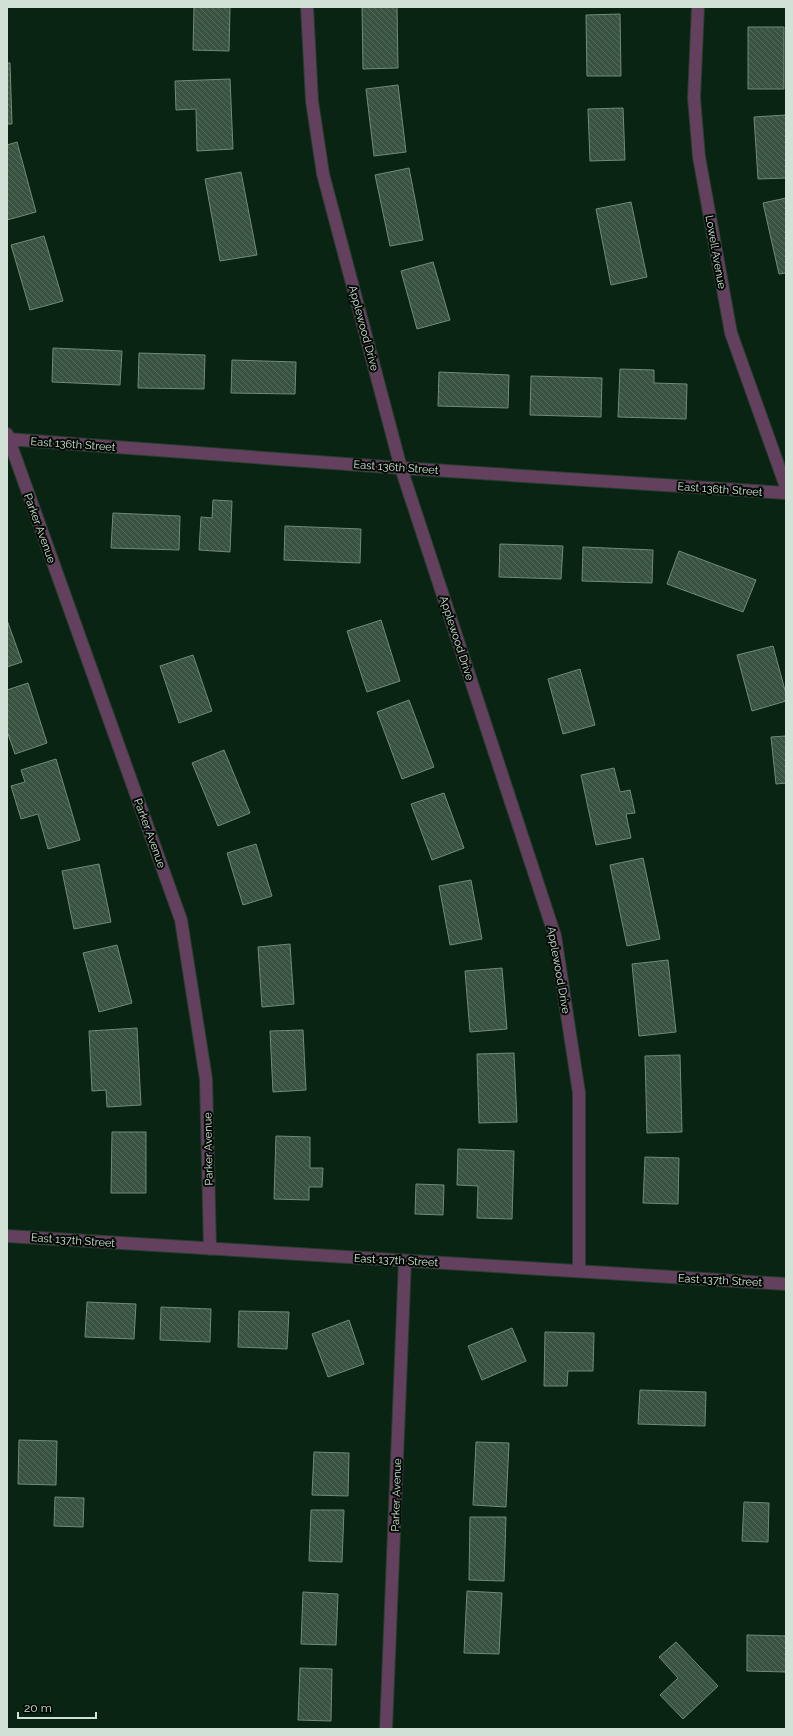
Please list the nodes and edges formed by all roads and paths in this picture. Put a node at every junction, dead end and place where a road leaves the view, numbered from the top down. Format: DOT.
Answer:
graph roads {
  1 [pos="307,7"];
  2 [pos="698,7"];
  3 [pos="8,438"];
  4 [pos="401,468"];
  5 [pos="786,487"];
  6 [pos="786,493"];
  7 [pos="7,1236"];
  8 [pos="210,1249"];
  9 [pos="405,1261"];
  10 [pos="579,1271"];
  11 [pos="786,1284"];
  12 [pos="386,1729"];
  1 -- 4 [label="street, Applewood Drive"];
  2 -- 5 [label="street, Lowell Avenue"];
  3 -- 4 [label="street, East 136th Street"];
  3 -- 8 [label="street, Parker Avenue"];
  4 -- 6 [label="street, East 136th Street"];
  4 -- 10 [label="street, Applewood Drive"];
  7 -- 8 [label="street, East 137th Street"];
  8 -- 9 [label="street, East 137th Street"];
  9 -- 10 [label="street, East 137th Street"];
  9 -- 12 [label="street, Parker Avenue"];
  10 -- 11 [label="street, East 137th Street"];
}
